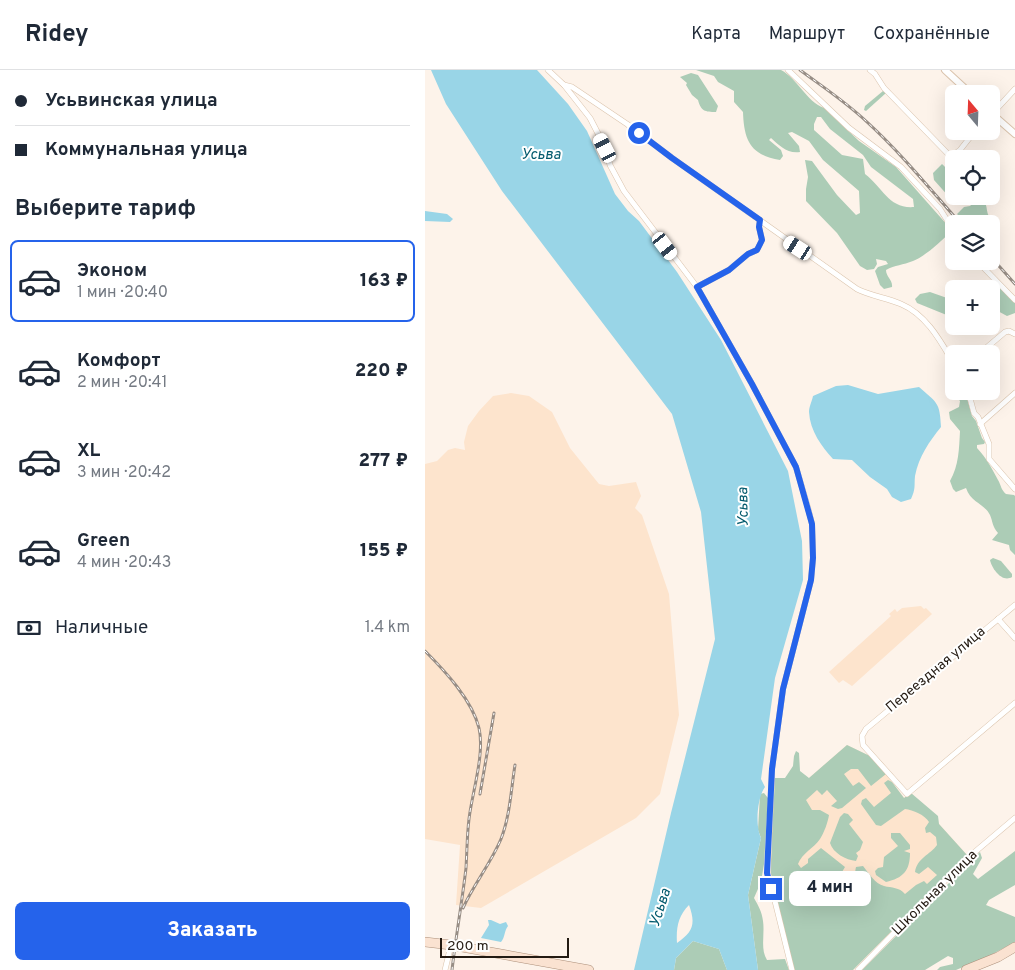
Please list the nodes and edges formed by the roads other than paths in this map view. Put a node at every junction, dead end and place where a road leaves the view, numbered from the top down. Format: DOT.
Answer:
graph roads {
  1 [pos="548,70"];
  2 [pos="788,70"];
  3 [pos="870,70"];
  4 [pos="945,70"];
  5 [pos="564,85"];
  6 [pos="961,85"];
  7 [pos="1015,89"];
  8 [pos="1000,105"];
  9 [pos="1000,121"];
  10 [pos="1015,134"];
  11 [pos="968,140"];
  12 [pos="945,217"];
  13 [pos="760,220"];
  14 [pos="986,270"];
  15 [pos="697,287"];
  16 [pos="1015,300"];
  17 [pos="1015,334"];
  18 [pos="990,345"];
  19 [pos="945,349"];
  20 [pos="1015,393"];
  21 [pos="970,400"];
  22 [pos="980,424"];
  23 [pos="1015,489"];
  24 [pos="1015,605"];
  25 [pos="998,619"];
  26 [pos="1015,638"];
  27 [pos="1015,703"];
  28 [pos="1015,818"];
  29 [pos="425,942"];
  30 [pos="451,945"];
  31 [pos="1015,947"];
  32 [pos="445,970"];
  33 [pos="589,970"];
  34 [pos="792,970"];
  35 [pos="858,970"];
  36 [pos="966,970"];
  1 -- 5 [label="street"];
  2 -- 12 [label="street"];
  3 -- 11 [label="street"];
  4 -- 6 [label="street"];
  5 -- 13 [label="street"];
  5 -- 15 [label="street"];
  7 -- 8 [label="street"];
  9 -- 10 [label="street"];
  13 -- 15 [label="street"];
  13 -- 19 [label="street"];
  14 -- 16 [label="street"];
  15 -- 34 [label="street"];
  17 -- 18 [label="street"];
  20 -- 22 [label="street"];
  21 -- 22 [label="street"];
  22 -- 23 [label="street"];
  24 -- 25 [label="street, Переездная улица"];
  25 -- 26 [label="street"];
  25 -- 27 [label="street, Переездная улица"];
  28 -- 35 [label="street, Школьная улица"];
  29 -- 30 [label="main road"];
  30 -- 32 [label="street"];
  30 -- 33 [label="main road"];
  31 -- 36 [label="main road"];
}
